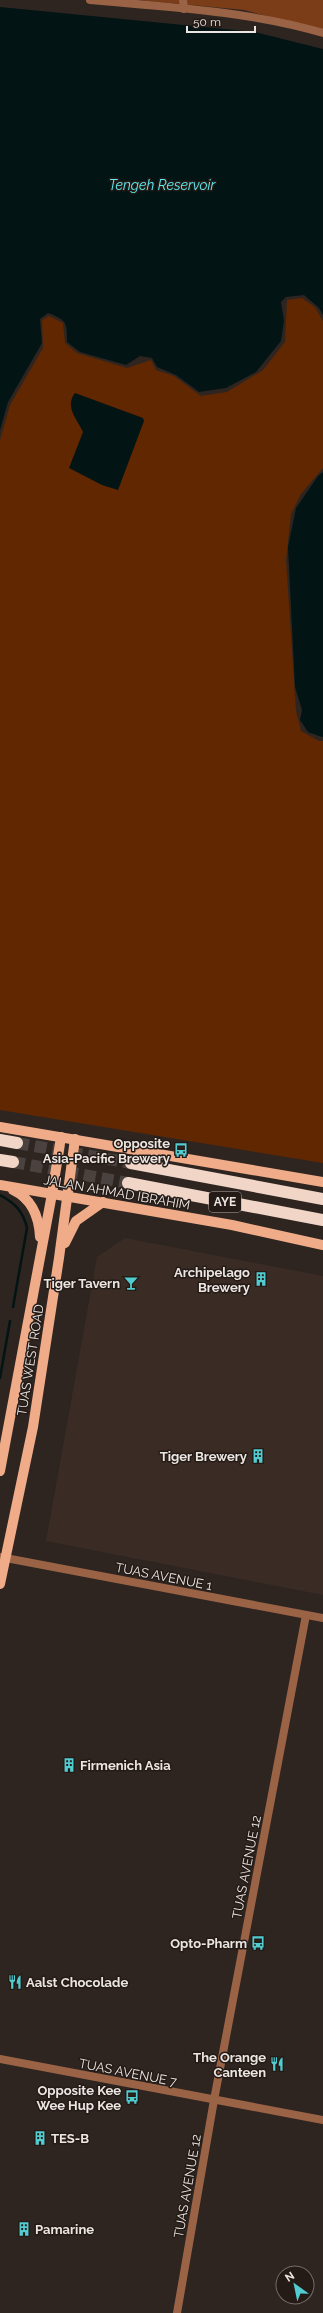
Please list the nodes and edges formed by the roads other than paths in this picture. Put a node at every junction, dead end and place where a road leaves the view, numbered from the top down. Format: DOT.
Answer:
graph roads {
  1 [pos="90,0"];
  2 [pos="183,4"];
  3 [pos="323,33"];
  4 [pos="0,1127"];
  5 [pos="61,1137"];
  6 [pos="75,1139"];
  7 [pos="0,1140"];
  8 [pos="17,1143"];
  9 [pos="0,1160"];
  10 [pos="13,1162"];
  11 [pos="131,1163"];
  12 [pos="323,1182"];
  13 [pos="128,1183"];
  14 [pos="1,1185"];
  15 [pos="52,1194"];
  16 [pos="66,1196"];
  17 [pos="323,1199"];
  18 [pos="103,1202"];
  19 [pos="323,1220"];
  20 [pos="323,1245"];
  21 [pos="41,1255"];
  22 [pos="59,1258"];
  23 [pos="0,1471"];
  24 [pos="2,1558"];
  25 [pos="0,1584"];
  26 [pos="306,1615"];
  27 [pos="323,1618"];
  28 [pos="0,2059"];
  29 [pos="214,2100"];
  30 [pos="323,2120"];
  31 [pos="177,2313"];
  1 -- 2 [label="street"];
  2 -- 3 [label="street"];
  4 -- 5 [label="main road"];
  5 -- 6 [label="main road"];
  5 -- 15 [label="main road, TUAS WEST ROAD"];
  6 -- 12 [label="main road"];
  6 -- 16 [label="main road, TUAS WEST ROAD"];
  7 -- 8 [label="highway"];
  9 -- 10 [label="highway"];
  11 -- 17 [label="highway, AYE"];
  13 -- 19 [label="highway, AYE"];
  14 -- 15 [label="main road, JALAN AHMAD IBRAHIM"];
  14 -- 21 [label="main road"];
  15 -- 16 [label="main road, JALAN AHMAD IBRAHIM"];
  15 -- 21 [label="main road, TUAS WEST ROAD"];
  16 -- 18 [label="main road, JALAN AHMAD IBRAHIM"];
  16 -- 22 [label="main road, TUAS WEST ROAD"];
  18 -- 20 [label="main road, JALAN AHMAD IBRAHIM"];
  18 -- 22 [label="main road"];
  21 -- 23 [label="main road, TUAS WEST ROAD"];
  22 -- 24 [label="main road, TUAS WEST ROAD"];
  24 -- 25 [label="main road, TUAS WEST ROAD"];
  24 -- 26 [label="street, TUAS AVENUE 1"];
  26 -- 27 [label="street, TUAS AVENUE 1"];
  26 -- 29 [label="street, TUAS AVENUE 12"];
  28 -- 29 [label="street, TUAS AVENUE 7"];
  29 -- 30 [label="street, TUAS AVENUE 7"];
  29 -- 31 [label="street, TUAS AVENUE 12"];
}
